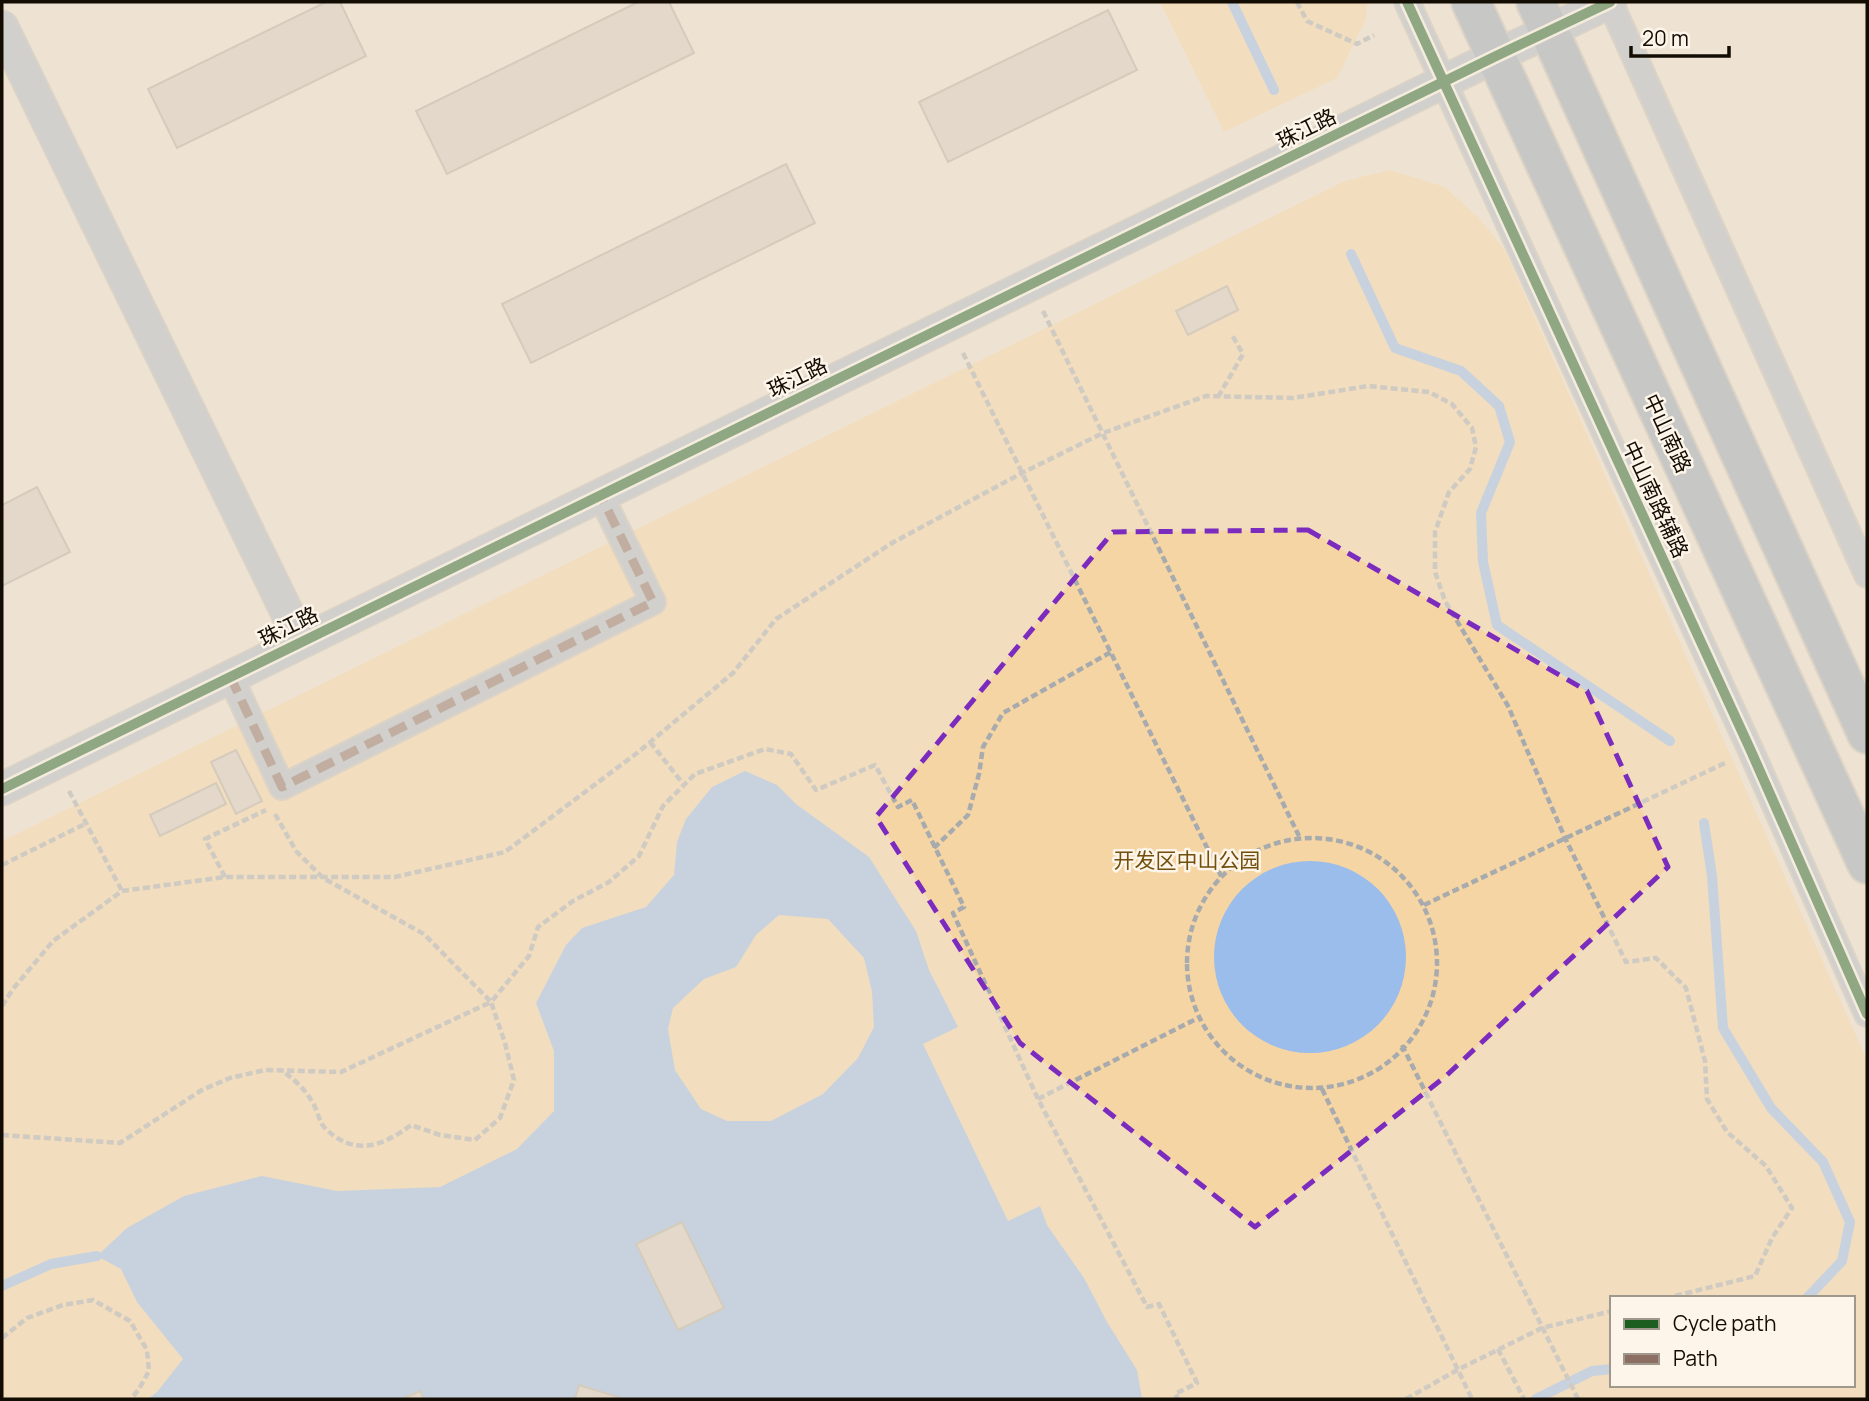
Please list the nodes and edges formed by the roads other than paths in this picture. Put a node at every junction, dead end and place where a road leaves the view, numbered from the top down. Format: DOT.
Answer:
graph roads {
  1 [pos="1407,2"];
  2 [pos="1471,2"];
  3 [pos="1610,2"];
  4 [pos="1543,16"];
  5 [pos="2,27"];
  6 [pos="1494,57"];
  7 [pos="1444,83"];
  8 [pos="601,496"];
  9 [pos="1867,575"];
  10 [pos="301,641"];
  11 [pos="230,677"];
  12 [pos="1867,734"];
  13 [pos="2,789"];
  14 [pos="1867,864"];
  15 [pos="1867,1014"];
  1 -- 7 [label="street, 中山南路辅路"];
  2 -- 6 [label="main road, 中山南路"];
  3 -- 4 [label="street, 珠江路"];
  3 -- 9 [label="street"];
  4 -- 6 [label="street, 珠江路"];
  4 -- 12 [label="main road"];
  5 -- 10 [label="street"];
  6 -- 7 [label="street, 珠江路"];
  6 -- 14 [label="main road, 中山南路"];
  7 -- 8 [label="street, 珠江路"];
  7 -- 15 [label="street, 中山南路辅路"];
  8 -- 10 [label="street, 珠江路"];
  8 -- 11 [label="street"];
  10 -- 11 [label="street, 珠江路"];
  11 -- 13 [label="street, 珠江路"];
}
